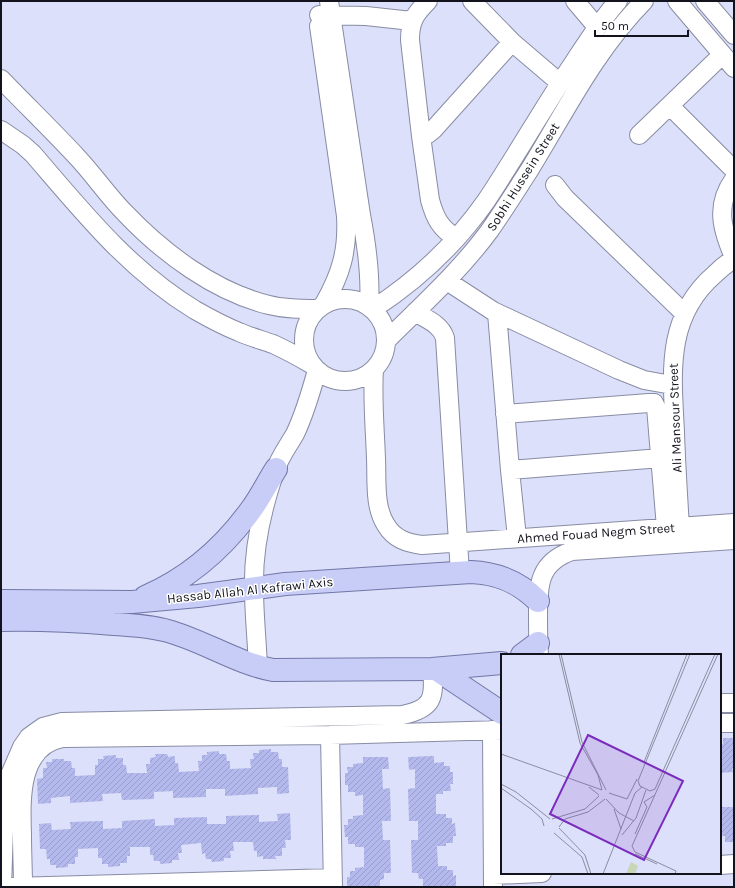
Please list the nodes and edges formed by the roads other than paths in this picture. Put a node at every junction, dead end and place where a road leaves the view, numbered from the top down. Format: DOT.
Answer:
graph roads {
  1 [pos="428,1"];
  2 [pos="472,1"];
  3 [pos="575,1"];
  4 [pos="618,1"];
  5 [pos="644,1"];
  6 [pos="677,1"];
  7 [pos="706,1"];
  8 [pos="323,8"];
  9 [pos="412,21"];
  10 [pos="597,27"];
  11 [pos="734,35"];
  12 [pos="512,42"];
  13 [pos="722,54"];
  14 [pos="734,68"];
  15 [pos="1,79"];
  16 [pos="560,84"];
  17 [pos="670,106"];
  18 [pos="1,130"];
  19 [pos="640,135"];
  20 [pos="421,136"];
  21 [pos="734,170"];
  22 [pos="734,179"];
  23 [pos="556,185"];
  24 [pos="456,238"];
  25 [pos="734,259"];
  26 [pos="447,281"];
  27 [pos="321,306"];
  28 [pos="371,308"];
  29 [pos="415,312"];
  30 [pos="497,313"];
  31 [pos="684,313"];
  32 [pos="386,341"];
  33 [pos="314,367"];
  34 [pos="374,369"];
  35 [pos="672,385"];
  36 [pos="505,414"];
  37 [pos="661,458"];
  38 [pos="276,469"];
  39 [pos="510,470"];
  40 [pos="734,523"];
  41 [pos="673,527"];
  42 [pos="517,538"];
  43 [pos="734,540"];
  44 [pos="458,542"];
  45 [pos="460,573"];
  46 [pos="254,588"];
  47 [pos="1,601"];
  48 [pos="538,601"];
  49 [pos="132,602"];
  50 [pos="1,620"];
  51 [pos="533,651"];
  52 [pos="501,663"];
  53 [pos="258,667"];
  54 [pos="434,669"];
  55 [pos="721,703"];
  56 [pos="734,703"];
  57 [pos="721,723"];
  58 [pos="734,723"];
  59 [pos="499,724"];
  60 [pos="330,735"];
  61 [pos="29,750"];
  62 [pos="734,864"];
  63 [pos="721,865"];
  64 [pos="536,874"];
  65 [pos="493,881"];
  66 [pos="333,883"];
  67 [pos="2,887"];
  68 [pos="9,887"];
  69 [pos="23,887"];
  1 -- 9 [label="street"];
  2 -- 12 [label="street"];
  3 -- 10 [label="street"];
  4 -- 10 [label="street, Sobhi Hussein Street"];
  5 -- 26 [label="street, Sobhi Hussein Street"];
  6 -- 13 [label="street"];
  7 -- 11 [label="street"];
  8 -- 9 [label="street"];
  8 -- 27 [label="street"];
  8 -- 28 [label="street"];
  9 -- 20 [label="street"];
  10 -- 16 [label="street, Sobhi Hussein Street"];
  12 -- 16 [label="street"];
  12 -- 20 [label="street"];
  13 -- 14 [label="street"];
  13 -- 17 [label="street"];
  15 -- 27 [label="street"];
  16 -- 24 [label="street, Sobhi Hussein Street"];
  17 -- 19 [label="street"];
  17 -- 21 [label="street"];
  18 -- 33 [label="street"];
  20 -- 24 [label="street"];
  22 -- 25 [label="street"];
  23 -- 31 [label="street"];
  24 -- 28 [label="street, Sobhi Hussein Street"];
  25 -- 31 [label="street, Ali Mansour Street"];
  26 -- 29 [label="street, Sobhi Hussein Street"];
  26 -- 30 [label="street"];
  27 -- 28 [label="street"];
  27 -- 33 [label="street"];
  28 -- 32 [label="street"];
  29 -- 32 [label="street, Sobhi Hussein Street"];
  29 -- 44 [label="street"];
  30 -- 35 [label="street"];
  30 -- 36 [label="street"];
  31 -- 35 [label="street, Ali Mansour Street"];
  32 -- 34 [label="street"];
  33 -- 34 [label="street"];
  33 -- 38 [label="street"];
  34 -- 44 [label="street, Ahmed Fouad Negm Street"];
  35 -- 41 [label="street, Ali Mansour Street"];
  36 -- 37 [label="street"];
  36 -- 39 [label="street"];
  37 -- 39 [label="street"];
  37 -- 41 [label="street"];
  38 -- 46 [label="street"];
  38 -- 49 [label="main road"];
  39 -- 42 [label="street"];
  40 -- 41 [label="street, Ahmed Fouad Negm Street"];
  41 -- 42 [label="street, Ahmed Fouad Negm Street"];
  42 -- 44 [label="street, Ahmed Fouad Negm Street"];
  43 -- 48 [label="street, Ahmed Fouad Negm Street"];
  44 -- 45 [label="street"];
  45 -- 46 [label="main road, Hassab Allah Al Kafrawi Axis"];
  45 -- 48 [label="main road, Hassab Allah Al Kafrawi Axis"];
  46 -- 49 [label="main road, Hassab Allah Al Kafrawi Axis"];
  46 -- 53 [label="street"];
  47 -- 49 [label="main road, Hassab Allah Al Kafrawi Axis"];
  48 -- 51 [label="street, Ahmed Fouad Negm Street"];
  50 -- 53 [label="main road"];
  52 -- 54 [label="main road"];
  53 -- 54 [label="main road"];
  54 -- 59 [label="main road"];
  54 -- 61 [label="street"];
  55 -- 56 [label="street"];
  57 -- 58 [label="street"];
  59 -- 60 [label="street"];
  59 -- 65 [label="street"];
  60 -- 61 [label="street"];
  60 -- 66 [label="street"];
  61 -- 67 [label="street"];
  61 -- 69 [label="street"];
  62 -- 63 [label="street"];
  64 -- 65 [label="street"];
  66 -- 69 [label="street"];
  68 -- 69 [label="street"];
}
